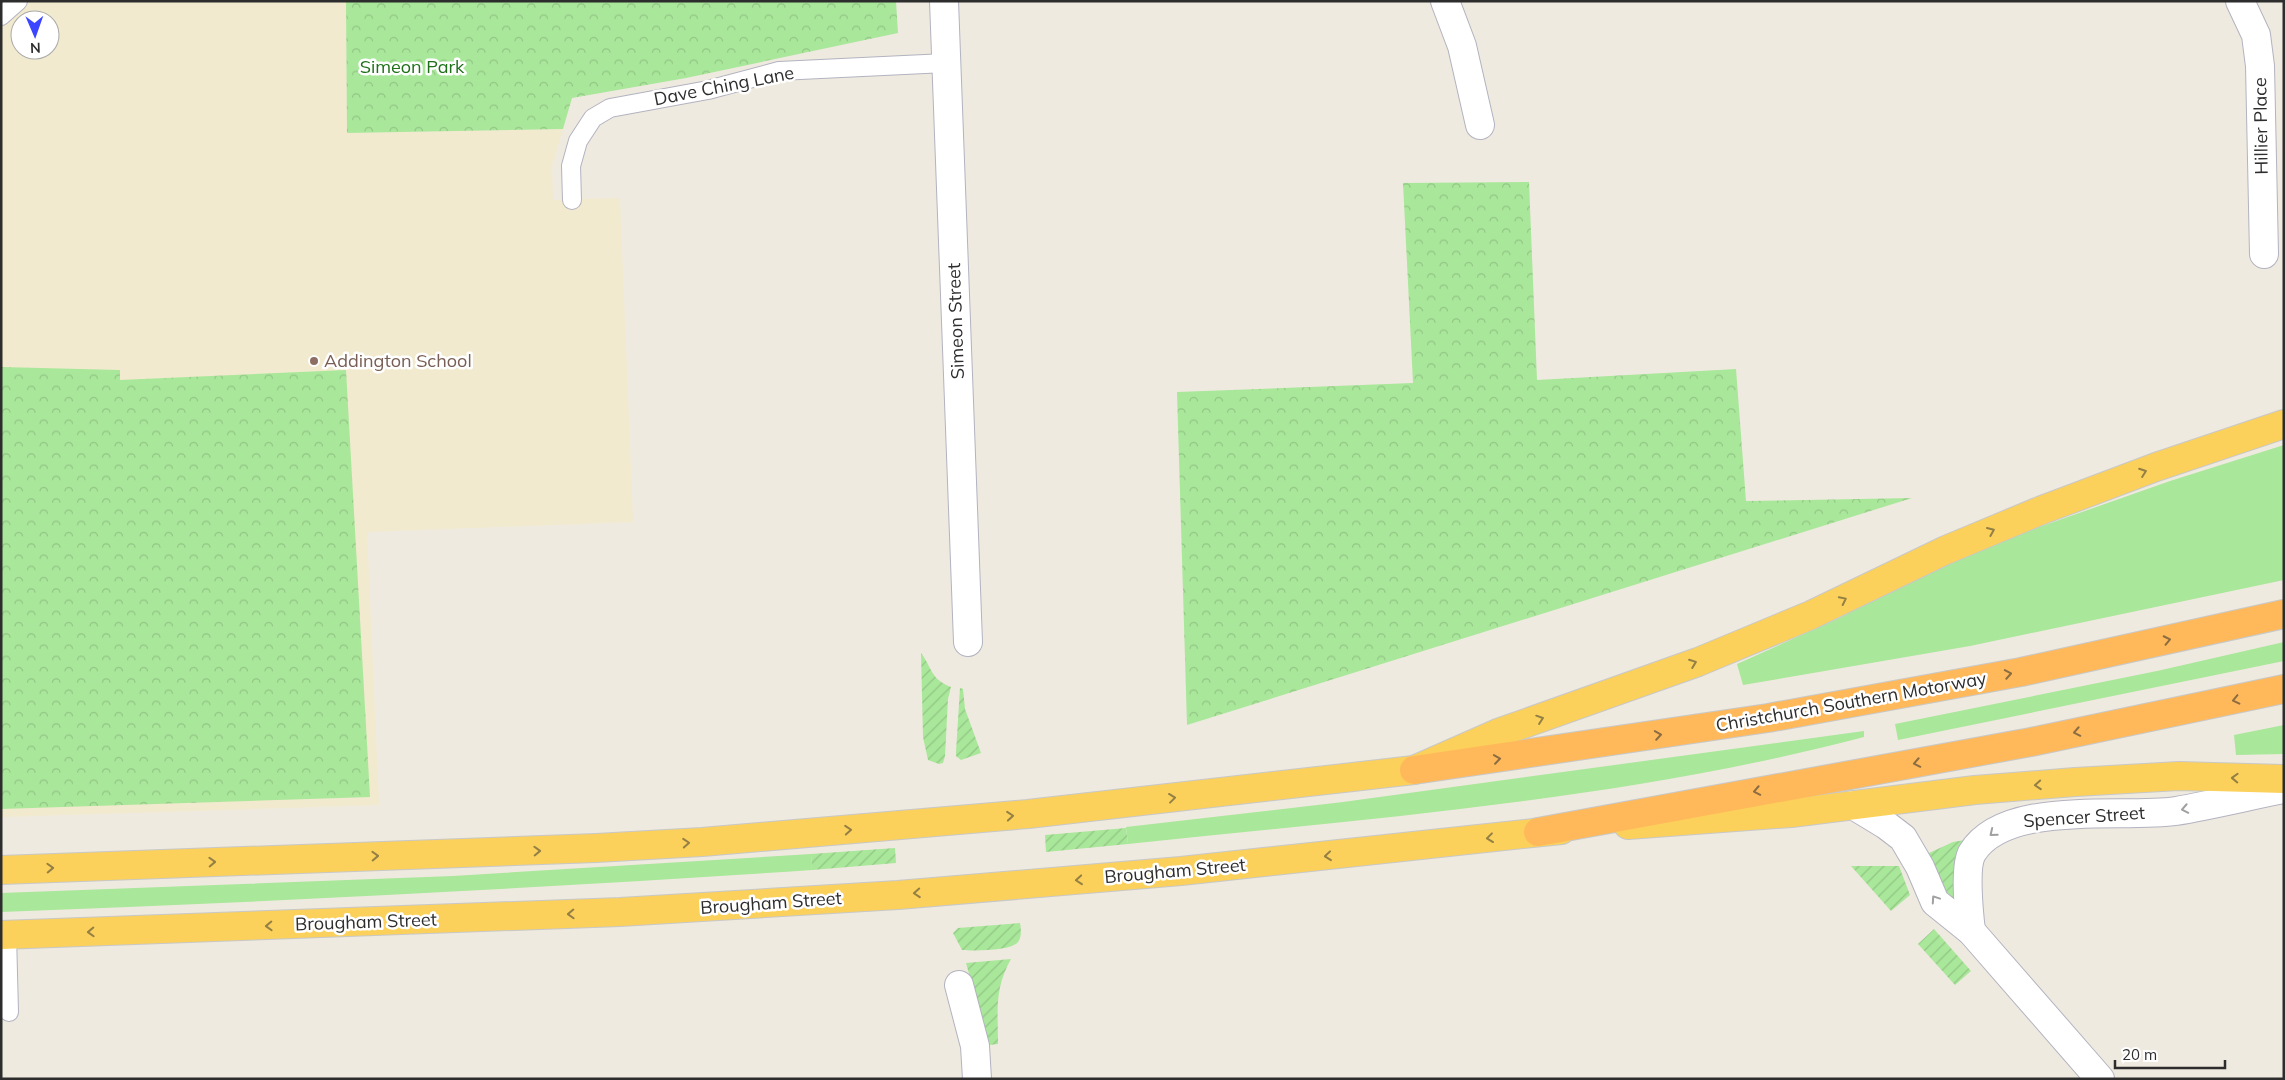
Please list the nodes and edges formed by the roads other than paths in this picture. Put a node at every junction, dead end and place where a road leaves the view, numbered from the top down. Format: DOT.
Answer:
graph roads {
  1 [pos="18,1"];
  2 [pos="944,1"];
  3 [pos="1445,1"];
  4 [pos="2240,1"];
  5 [pos="1,16"];
  6 [pos="946,63"];
  7 [pos="1480,125"];
  8 [pos="572,200"];
  9 [pos="2264,254"];
  10 [pos="2284,424"];
  11 [pos="2284,614"];
  12 [pos="968,642"];
  13 [pos="2284,689"];
  14 [pos="1414,770"];
  15 [pos="2284,779"];
  16 [pos="2284,789"];
  17 [pos="1853,804"];
  18 [pos="1538,832"];
  19 [pos="1,870"];
  20 [pos="1971,932"];
  21 [pos="4,935"];
  22 [pos="959,985"];
  23 [pos="9,1012"];
  24 [pos="977,1079"];
  25 [pos="2100,1079"];
  1 -- 5 [label="lane"];
  2 -- 6 [label="street, Simeon Street"];
  3 -- 7 [label="street"];
  4 -- 9 [label="street, Hillier Place"];
  6 -- 8 [label="lane, Dave Ching Lane"];
  6 -- 12 [label="street, Simeon Street"];
  14 -- 10 [label="highway, one-way"];
  14 -- 11 [label="highway, Christchurch Southern Motorway, one-way"];
  13 -- 18 [label="highway, one-way"];
  19 -- 14 [label="highway, one-way"];
  15 -- 17 [label="highway, Brougham Street, one-way"];
  16 -- 20 [label="street, Spencer Street, one-way"];
  17 -- 18 [label="highway, Brougham Street"];
  20 -- 17 [label="street, one-way"];
  18 -- 21 [label="highway, Brougham Street, one-way"];
  20 -- 25 [label="street"];
  21 -- 23 [label="lane"];
  22 -- 24 [label="street"];
}
